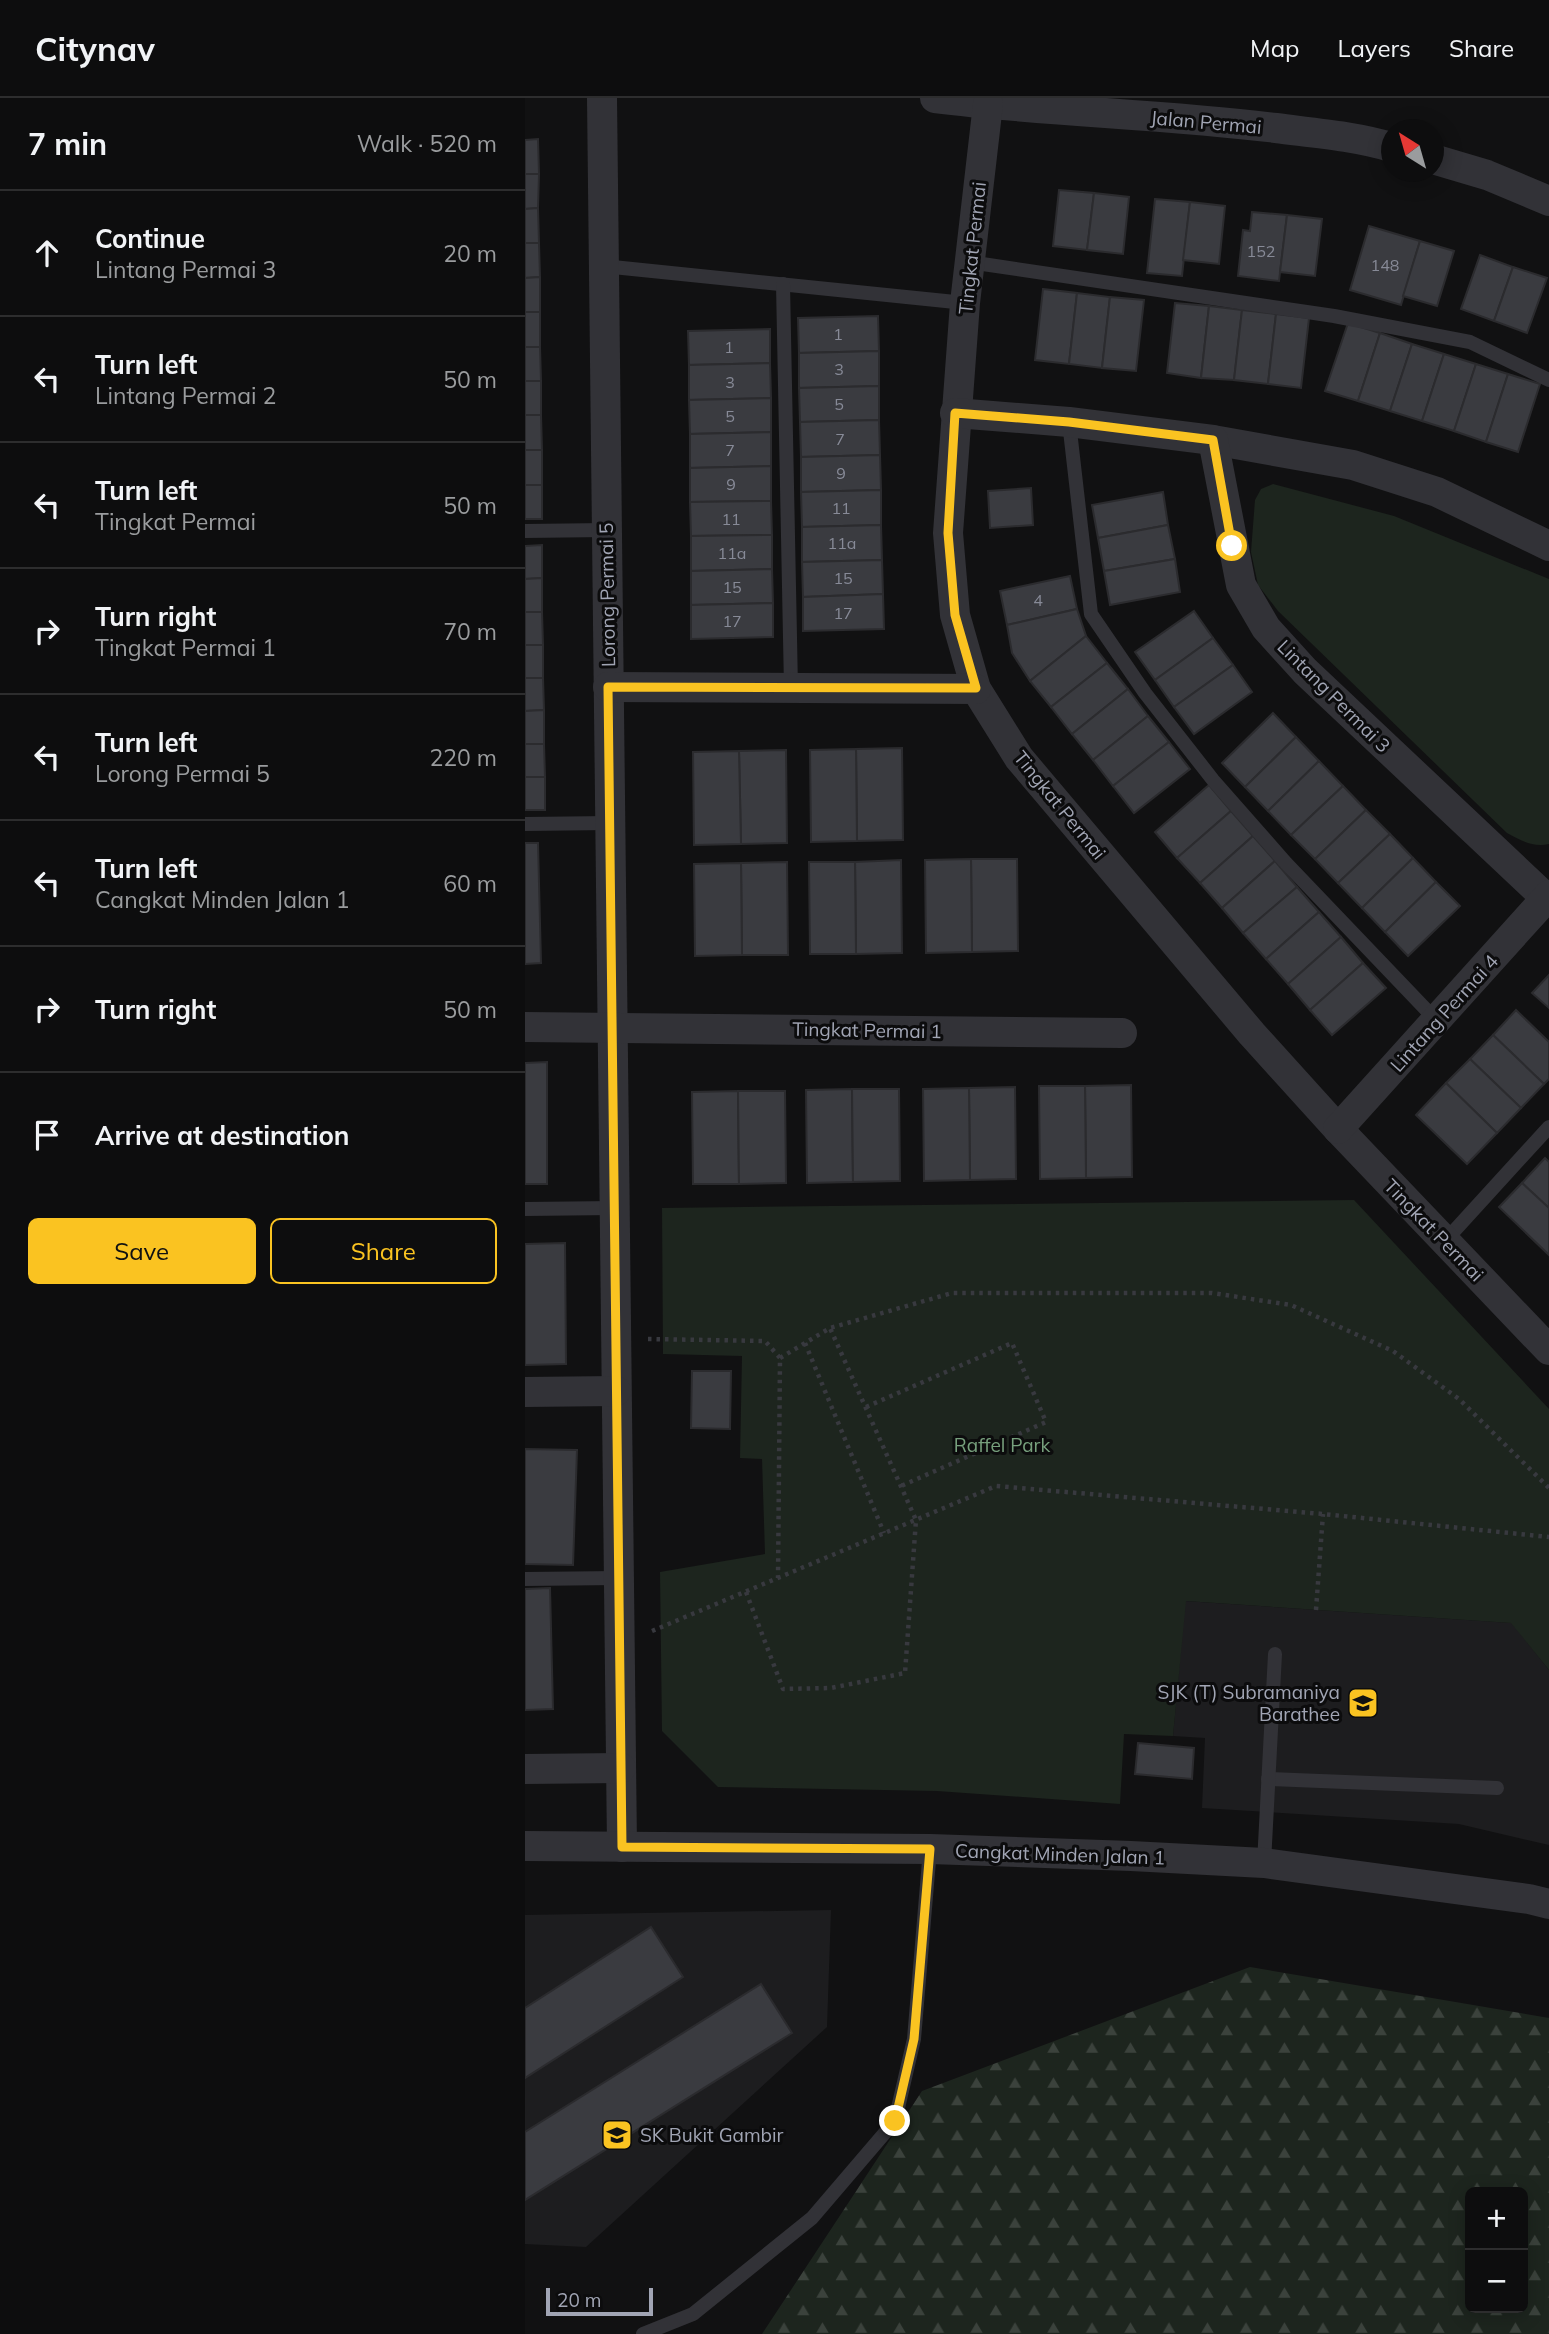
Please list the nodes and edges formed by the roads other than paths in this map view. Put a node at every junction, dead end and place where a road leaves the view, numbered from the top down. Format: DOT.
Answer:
graph roads {
  1 [pos="602,98"];
  2 [pos="935,98"];
  3 [pos="988,101"];
  4 [pos="1381,144"];
  5 [pos="1444,162"];
  6 [pos="1549,201"];
  7 [pos="969,262"];
  8 [pos="603,266"];
  9 [pos="783,284"];
  10 [pos="965,303"];
  11 [pos="1549,380"];
  12 [pos="955,413"];
  13 [pos="1069,422"];
  14 [pos="1213,440"];
  15 [pos="607,530"];
  16 [pos="525,531"];
  17 [pos="1549,546"];
  18 [pos="608,687"];
  19 [pos="791,688"];
  20 [pos="976,688"];
  21 [pos="610,823"];
  22 [pos="525,824"];
  23 [pos="1548,897"];
  24 [pos="1437,1021"];
  25 [pos="525,1027"];
  26 [pos="612,1027"];
  27 [pos="1122,1033"];
  28 [pos="1549,1127"];
  29 [pos="1338,1129"];
  30 [pos="615,1208"];
  31 [pos="525,1209"];
  32 [pos="1445,1241"];
  33 [pos="1546,1341"];
  34 [pos="616,1391"];
  35 [pos="525,1392"];
  36 [pos="619,1578"];
  37 [pos="525,1580"];
  38 [pos="1275,1654"];
  39 [pos="621,1768"];
  40 [pos="525,1769"];
  41 [pos="1268,1779"];
  42 [pos="1497,1788"];
  43 [pos="525,1846"];
  44 [pos="622,1847"];
  45 [pos="930,1849"];
  46 [pos="1264,1863"];
  47 [pos="1549,1904"];
  48 [pos="643,2334"];
  1 -- 8 [label="street, Lorong Permai 5"];
  2 -- 3 [label="street, Jalan Permai"];
  3 -- 4 [label="street, Jalan Permai"];
  3 -- 7 [label="street, Tingkat Permai"];
  5 -- 6 [label="street"];
  7 -- 10 [label="street, Tingkat Permai"];
  7 -- 11 [label="lane"];
  8 -- 9 [label="lane"];
  8 -- 15 [label="street, Lorong Permai 5"];
  9 -- 10 [label="lane"];
  9 -- 19 [label="lane"];
  10 -- 12 [label="street, Tingkat Permai"];
  12 -- 13 [label="street"];
  12 -- 20 [label="street, Tingkat Permai"];
  13 -- 14 [label="street"];
  13 -- 24 [label="lane"];
  14 -- 17 [label="street"];
  14 -- 23 [label="street, Lintang Permai 3"];
  15 -- 16 [label="lane"];
  15 -- 18 [label="street, Lorong Permai 5"];
  18 -- 19 [label="street"];
  18 -- 21 [label="street, Lorong Permai 5"];
  19 -- 20 [label="street"];
  20 -- 29 [label="street, Tingkat Permai"];
  21 -- 22 [label="lane"];
  21 -- 26 [label="street, Lorong Permai 5"];
  23 -- 24 [label="street, Lintang Permai 4"];
  24 -- 29 [label="street, Lintang Permai 4"];
  25 -- 26 [label="street, Tingkat Permai 1"];
  26 -- 27 [label="street, Tingkat Permai 1"];
  26 -- 30 [label="street, Lorong Permai 5"];
  28 -- 32 [label="lane"];
  29 -- 32 [label="street, Tingkat Permai"];
  30 -- 31 [label="lane"];
  30 -- 34 [label="street, Lorong Permai 5"];
  32 -- 33 [label="street, Tingkat Permai"];
  34 -- 35 [label="street"];
  34 -- 36 [label="street, Lorong Permai 5"];
  36 -- 37 [label="lane"];
  36 -- 39 [label="street, Lorong Permai 5"];
  38 -- 41 [label="lane"];
  39 -- 40 [label="street"];
  39 -- 44 [label="street, Lorong Permai 5"];
  41 -- 42 [label="lane"];
  41 -- 46 [label="lane"];
  43 -- 44 [label="street, Cangkat Minden Jalan 1"];
  44 -- 45 [label="street, Cangkat Minden Jalan 1"];
  45 -- 46 [label="street, Cangkat Minden Jalan 1"];
  45 -- 48 [label="lane"];
  46 -- 47 [label="street, Cangkat Minden Jalan 1"];
}
